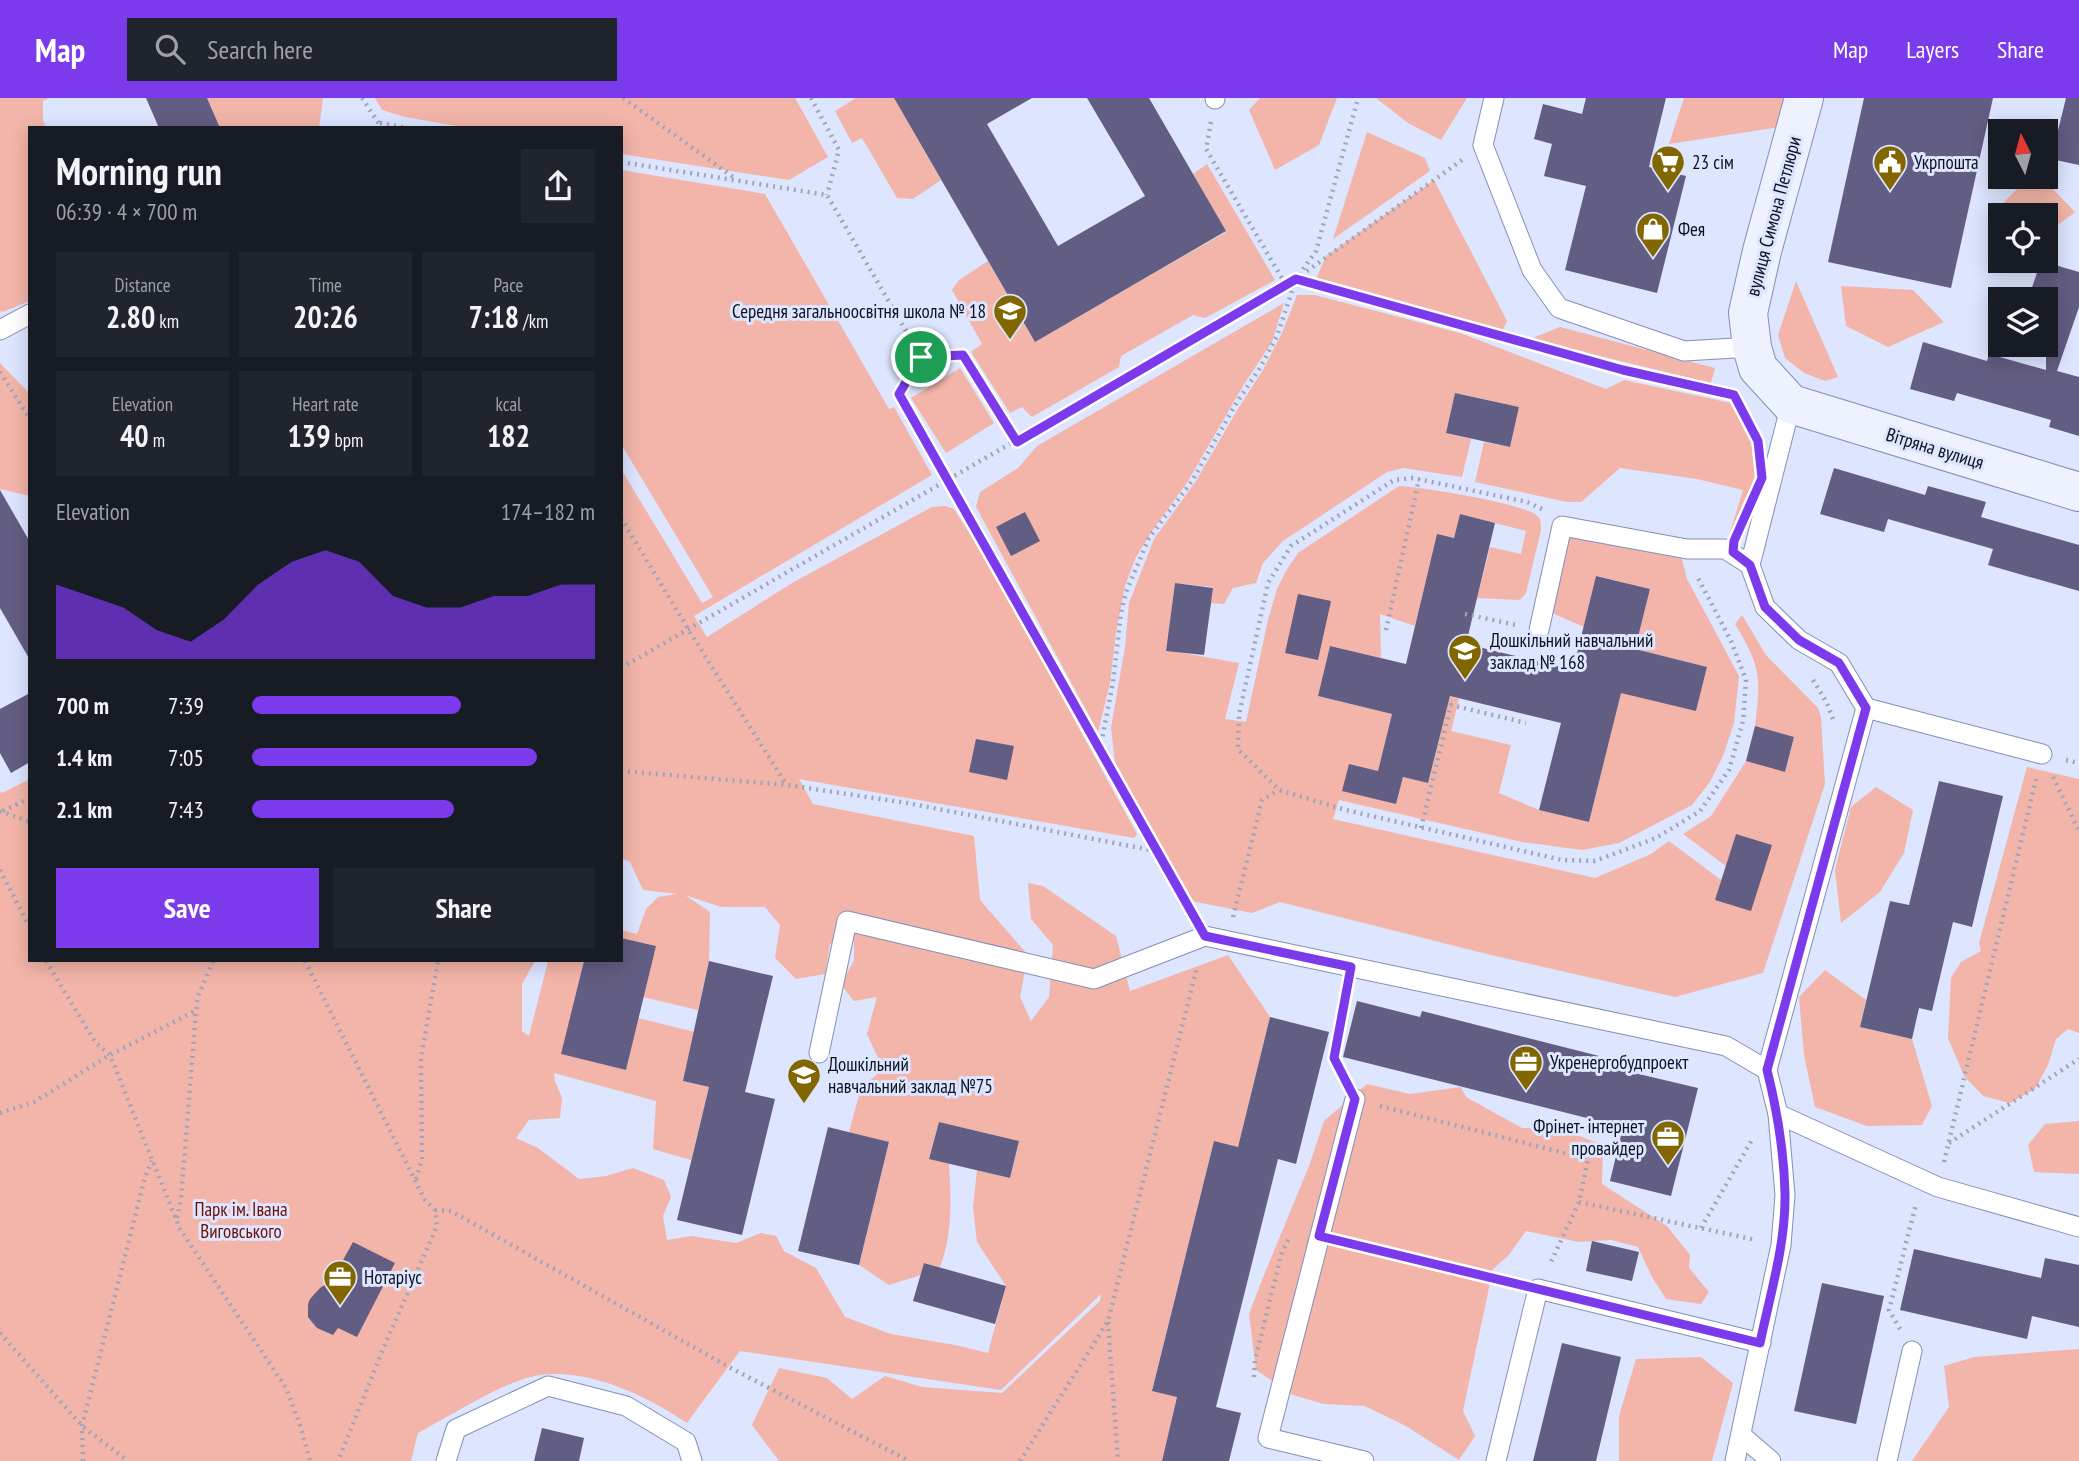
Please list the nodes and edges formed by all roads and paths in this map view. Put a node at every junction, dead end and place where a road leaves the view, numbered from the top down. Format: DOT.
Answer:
graph roads {
  1 [pos="362,98"];
  2 [pos="623,98"];
  3 [pos="631,98"];
  4 [pos="811,98"];
  5 [pos="1358,98"];
  6 [pos="1494,98"];
  7 [pos="1804,98"];
  8 [pos="1215,99"];
  9 [pos="635,107"];
  10 [pos="380,126"];
  11 [pos="1483,145"];
  12 [pos="623,162"];
  13 [pos="739,181"];
  14 [pos="827,195"];
  15 [pos="1296,279"];
  16 [pos="1286,285"];
  17 [pos="28,315"];
  18 [pos="0,330"];
  19 [pos="1752,347"];
  20 [pos="1708,349"];
  21 [pos="921,357"];
  22 [pos="0,372"];
  23 [pos="1734,395"];
  24 [pos="1791,404"];
  25 [pos="28,416"];
  26 [pos="1758,441"];
  27 [pos="1017,442"];
  28 [pos="1419,479"];
  29 [pos="948,481"];
  30 [pos="2079,492"];
  31 [pos="1546,511"];
  32 [pos="623,521"];
  33 [pos="1687,550"];
  34 [pos="1750,565"];
  35 [pos="1465,614"];
  36 [pos="688,629"];
  37 [pos="1386,630"];
  38 [pos="1539,630"];
  39 [pos="623,667"];
  40 [pos="1804,673"];
  41 [pos="1866,708"];
  42 [pos="1526,723"];
  43 [pos="1836,728"];
  44 [pos="1100,750"];
  45 [pos="2042,754"];
  46 [pos="623,771"];
  47 [pos="787,785"];
  48 [pos="1279,790"];
  49 [pos="28,799"];
  50 [pos="1,811"];
  51 [pos="28,821"];
  52 [pos="1421,828"];
  53 [pos="2079,831"];
  54 [pos="1158,851"];
  55 [pos="0,870"];
  56 [pos="28,924"];
  57 [pos="1205,936"];
  58 [pos="1226,941"];
  59 [pos="47,962"];
  60 [pos="213,962"];
  61 [pos="306,962"];
  62 [pos="438,962"];
  63 [pos="1351,967"];
  64 [pos="196,1011"];
  65 [pos="819,1053"];
  66 [pos="110,1055"];
  67 [pos="2079,1059"];
  68 [pos="1767,1070"];
  69 [pos="1355,1099"];
  70 [pos="0,1113"];
  71 [pos="1778,1114"];
  72 [pos="1949,1143"];
  73 [pos="152,1160"];
  74 [pos="416,1180"];
  75 [pos="1930,1183"];
  76 [pos="1579,1202"];
  77 [pos="435,1210"];
  78 [pos="176,1219"];
  79 [pos="2079,1227"];
  80 [pos="1701,1228"];
  81 [pos="1319,1236"];
  82 [pos="1781,1245"];
  83 [pos="1538,1289"];
  84 [pos="1108,1321"];
  85 [pos="0,1333"];
  86 [pos="1760,1343"];
  87 [pos="1912,1351"];
  88 [pos="82,1426"];
  89 [pos="1742,1436"];
  90 [pos="83,1461"];
  91 [pos="128,1461"];
  92 [pos="310,1461"];
  93 [pos="338,1461"];
  94 [pos="446,1461"];
  95 [pos="692,1461"];
  96 [pos="909,1461"];
  97 [pos="1020,1461"];
  98 [pos="1118,1461"];
  99 [pos="1364,1461"];
  100 [pos="1496,1461"];
  101 [pos="1735,1461"];
  102 [pos="1770,1461"];
  103 [pos="1887,1461"];
  1 -- 10 [label="path"];
  2 -- 9 [label="path"];
  3 -- 9 [label="path"];
  4 -- 14 [label="path"];
  5 -- 15 [label="path"];
  6 -- 11 [label="lane"];
  7 -- 19 [label="street, вулиця Симона Петлюри"];
  8 -- 16 [label="path"];
  9 -- 13 [label="path"];
  11 -- 15 [label="path"];
  11 -- 20 [label="lane"];
  12 -- 13 [label="path"];
  13 -- 14 [label="path"];
  14 -- 21 [label="path"];
  15 -- 16 [label="path"];
  15 -- 23 [label="path"];
  15 -- 44 [label="path"];
  16 -- 27 [label="path"];
  17 -- 18 [label="lane"];
  19 -- 20 [label="lane"];
  19 -- 24 [label="street, вулиця Симона Петлюри"];
  20 -- 23 [label="path"];
  21 -- 27 [label="path"];
  21 -- 29 [label="path"];
  22 -- 25 [label="path"];
  23 -- 26 [label="path"];
  24 -- 30 [label="street, Вітряна вулиця"];
  24 -- 34 [label="lane"];
  27 -- 29 [label="path"];
  28 -- 31 [label="path"];
  28 -- 37 [label="path"];
  28 -- 48 [label="path"];
  29 -- 36 [label="path"];
  29 -- 44 [label="path"];
  32 -- 36 [label="path"];
  33 -- 34 [label="lane"];
  33 -- 38 [label="lane"];
  33 -- 52 [label="path"];
  34 -- 41 [label="lane"];
  35 -- 38 [label="path"];
  36 -- 39 [label="path"];
  36 -- 47 [label="path"];
  40 -- 43 [label="path"];
  41 -- 45 [label="lane"];
  41 -- 68 [label="lane"];
  42 -- 52 [label="path"];
  44 -- 54 [label="path"];
  45 -- 53 [label="path"];
  45 -- 72 [label="path"];
  46 -- 47 [label="path"];
  47 -- 54 [label="path"];
  48 -- 52 [label="path"];
  48 -- 58 [label="path"];
  49 -- 50 [label="path"];
  50 -- 51 [label="path"];
  54 -- 57 [label="path"];
  55 -- 56 [label="path"];
  57 -- 58 [label="lane"];
  57 -- 65 [label="lane"];
  57 -- 84 [label="path"];
  58 -- 63 [label="lane"];
  59 -- 66 [label="path"];
  60 -- 64 [label="path"];
  61 -- 74 [label="path"];
  62 -- 74 [label="path"];
  63 -- 68 [label="lane"];
  63 -- 69 [label="path"];
  64 -- 66 [label="path"];
  64 -- 78 [label="path"];
  66 -- 70 [label="path"];
  66 -- 73 [label="path"];
  67 -- 72 [label="path"];
  68 -- 71 [label="lane"];
  69 -- 76 [label="path"];
  69 -- 81 [label="lane"];
  71 -- 75 [label="lane"];
  71 -- 80 [label="path"];
  71 -- 82 [label="lane"];
  72 -- 75 [label="path"];
  73 -- 78 [label="path"];
  73 -- 88 [label="path"];
  74 -- 77 [label="path"];
  75 -- 79 [label="lane"];
  75 -- 87 [label="path"];
  76 -- 80 [label="path"];
  76 -- 83 [label="path"];
  77 -- 93 [label="path"];
  77 -- 96 [label="path"];
  78 -- 92 [label="path"];
  80 -- 82 [label="path"];
  81 -- 83 [label="path"];
  81 -- 99 [label="lane"];
  82 -- 86 [label="lane"];
  83 -- 86 [label="lane"];
  83 -- 100 [label="lane"];
  84 -- 97 [label="path"];
  84 -- 98 [label="path"];
  85 -- 88 [label="path"];
  86 -- 89 [label="lane"];
  87 -- 103 [label="lane"];
  88 -- 90 [label="path"];
  88 -- 91 [label="path"];
  89 -- 101 [label="lane"];
  89 -- 102 [label="lane"];
  94 -- 95 [label="lane"];
}
